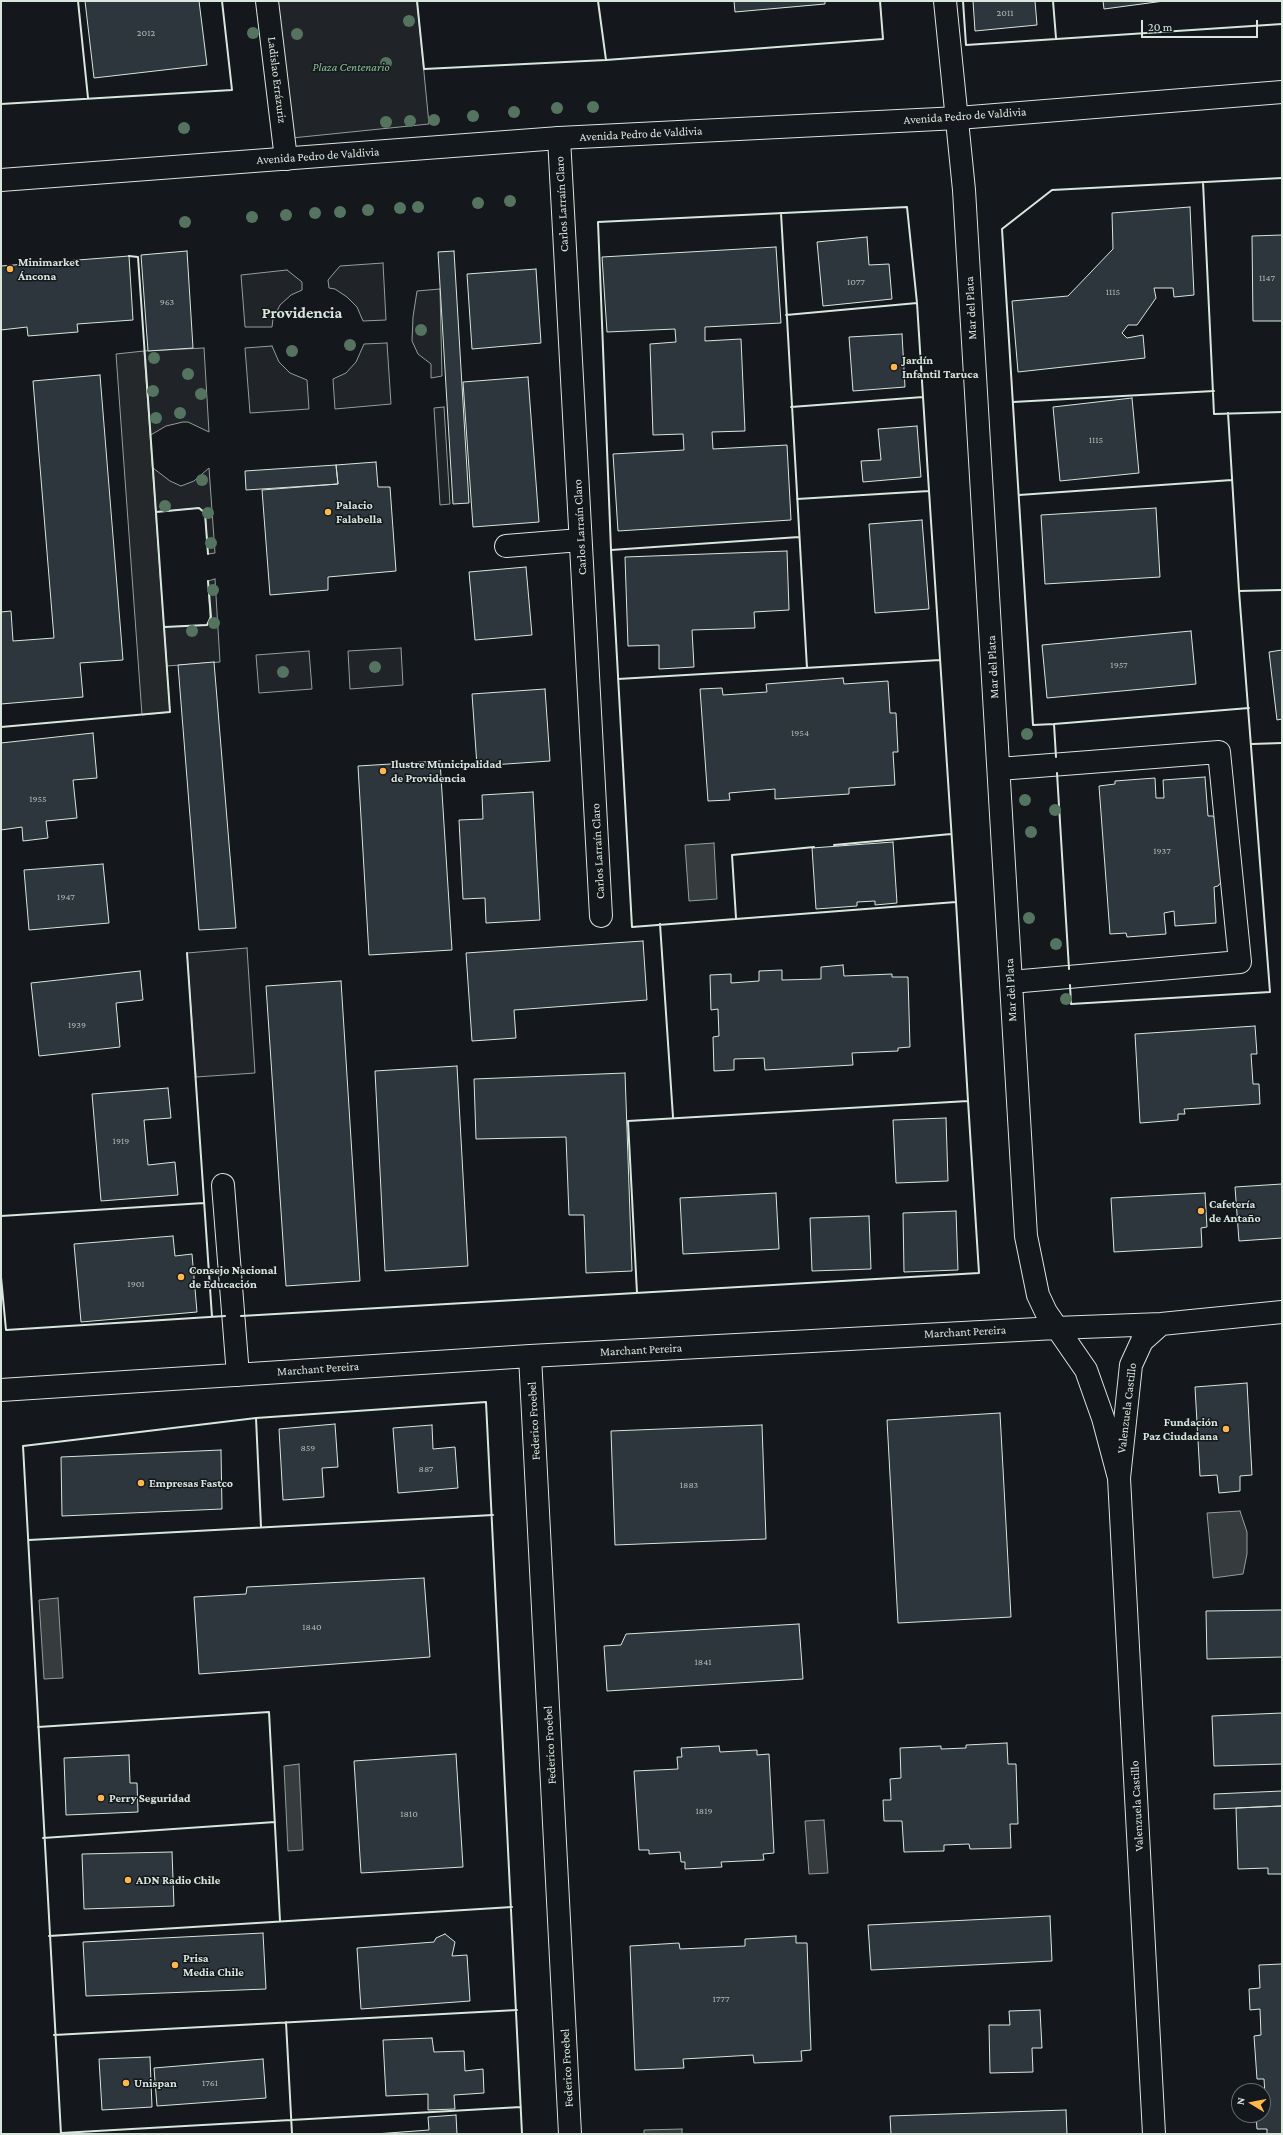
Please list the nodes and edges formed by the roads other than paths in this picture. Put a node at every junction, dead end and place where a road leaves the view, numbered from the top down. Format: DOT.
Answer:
graph roads {
  1 [pos="267,1"];
  2 [pos="945,1"];
  3 [pos="1282,92"];
  4 [pos="958,118"];
  5 [pos="559,138"];
  6 [pos="286,158"];
  7 [pos="1,180"];
  8 [pos="580,540"];
  9 [pos="506,546"];
  10 [pos="999,769"];
  11 [pos="601,916"];
  12 [pos="1011,982"];
  13 [pos="223,1185"];
  14 [pos="1282,1312"];
  15 [pos="1161,1324"];
  16 [pos="1056,1328"];
  17 [pos="530,1356"];
  18 [pos="238,1375"];
  19 [pos="1,1390"];
  20 [pos="1119,1478"];
  21 [pos="570,2134"];
  22 [pos="1154,2134"];
  1 -- 6 [label="street, Ladislao Errázuriz"];
  2 -- 4 [label="street, Mar del Plata"];
  3 -- 4 [label="street, Avenida Pedro de Valdivia"];
  4 -- 5 [label="street, Avenida Pedro de Valdivia"];
  4 -- 10 [label="street, Mar del Plata"];
  5 -- 6 [label="street, Avenida Pedro de Valdivia"];
  5 -- 8 [label="street, Carlos Larraín Claro"];
  6 -- 7 [label="street, Avenida Pedro de Valdivia"];
  8 -- 9 [label="street"];
  8 -- 11 [label="street, Carlos Larraín Claro"];
  10 -- 12 [label="street, Mar del Plata"];
  10 -- 12 [label="street"];
  12 -- 16 [label="street, Mar del Plata"];
  13 -- 18 [label="street"];
  14 -- 15 [label="street, Marchant Pereira"];
  15 -- 16 [label="street, Marchant Pereira"];
  15 -- 20 [label="street, Valenzuela Castillo"];
  16 -- 17 [label="street, Marchant Pereira"];
  16 -- 20 [label="street, Valenzuela Castillo"];
  17 -- 18 [label="street, Marchant Pereira"];
  17 -- 21 [label="street, Federico Froebel"];
  18 -- 19 [label="street, Marchant Pereira"];
  20 -- 22 [label="street, Valenzuela Castillo"];
}
